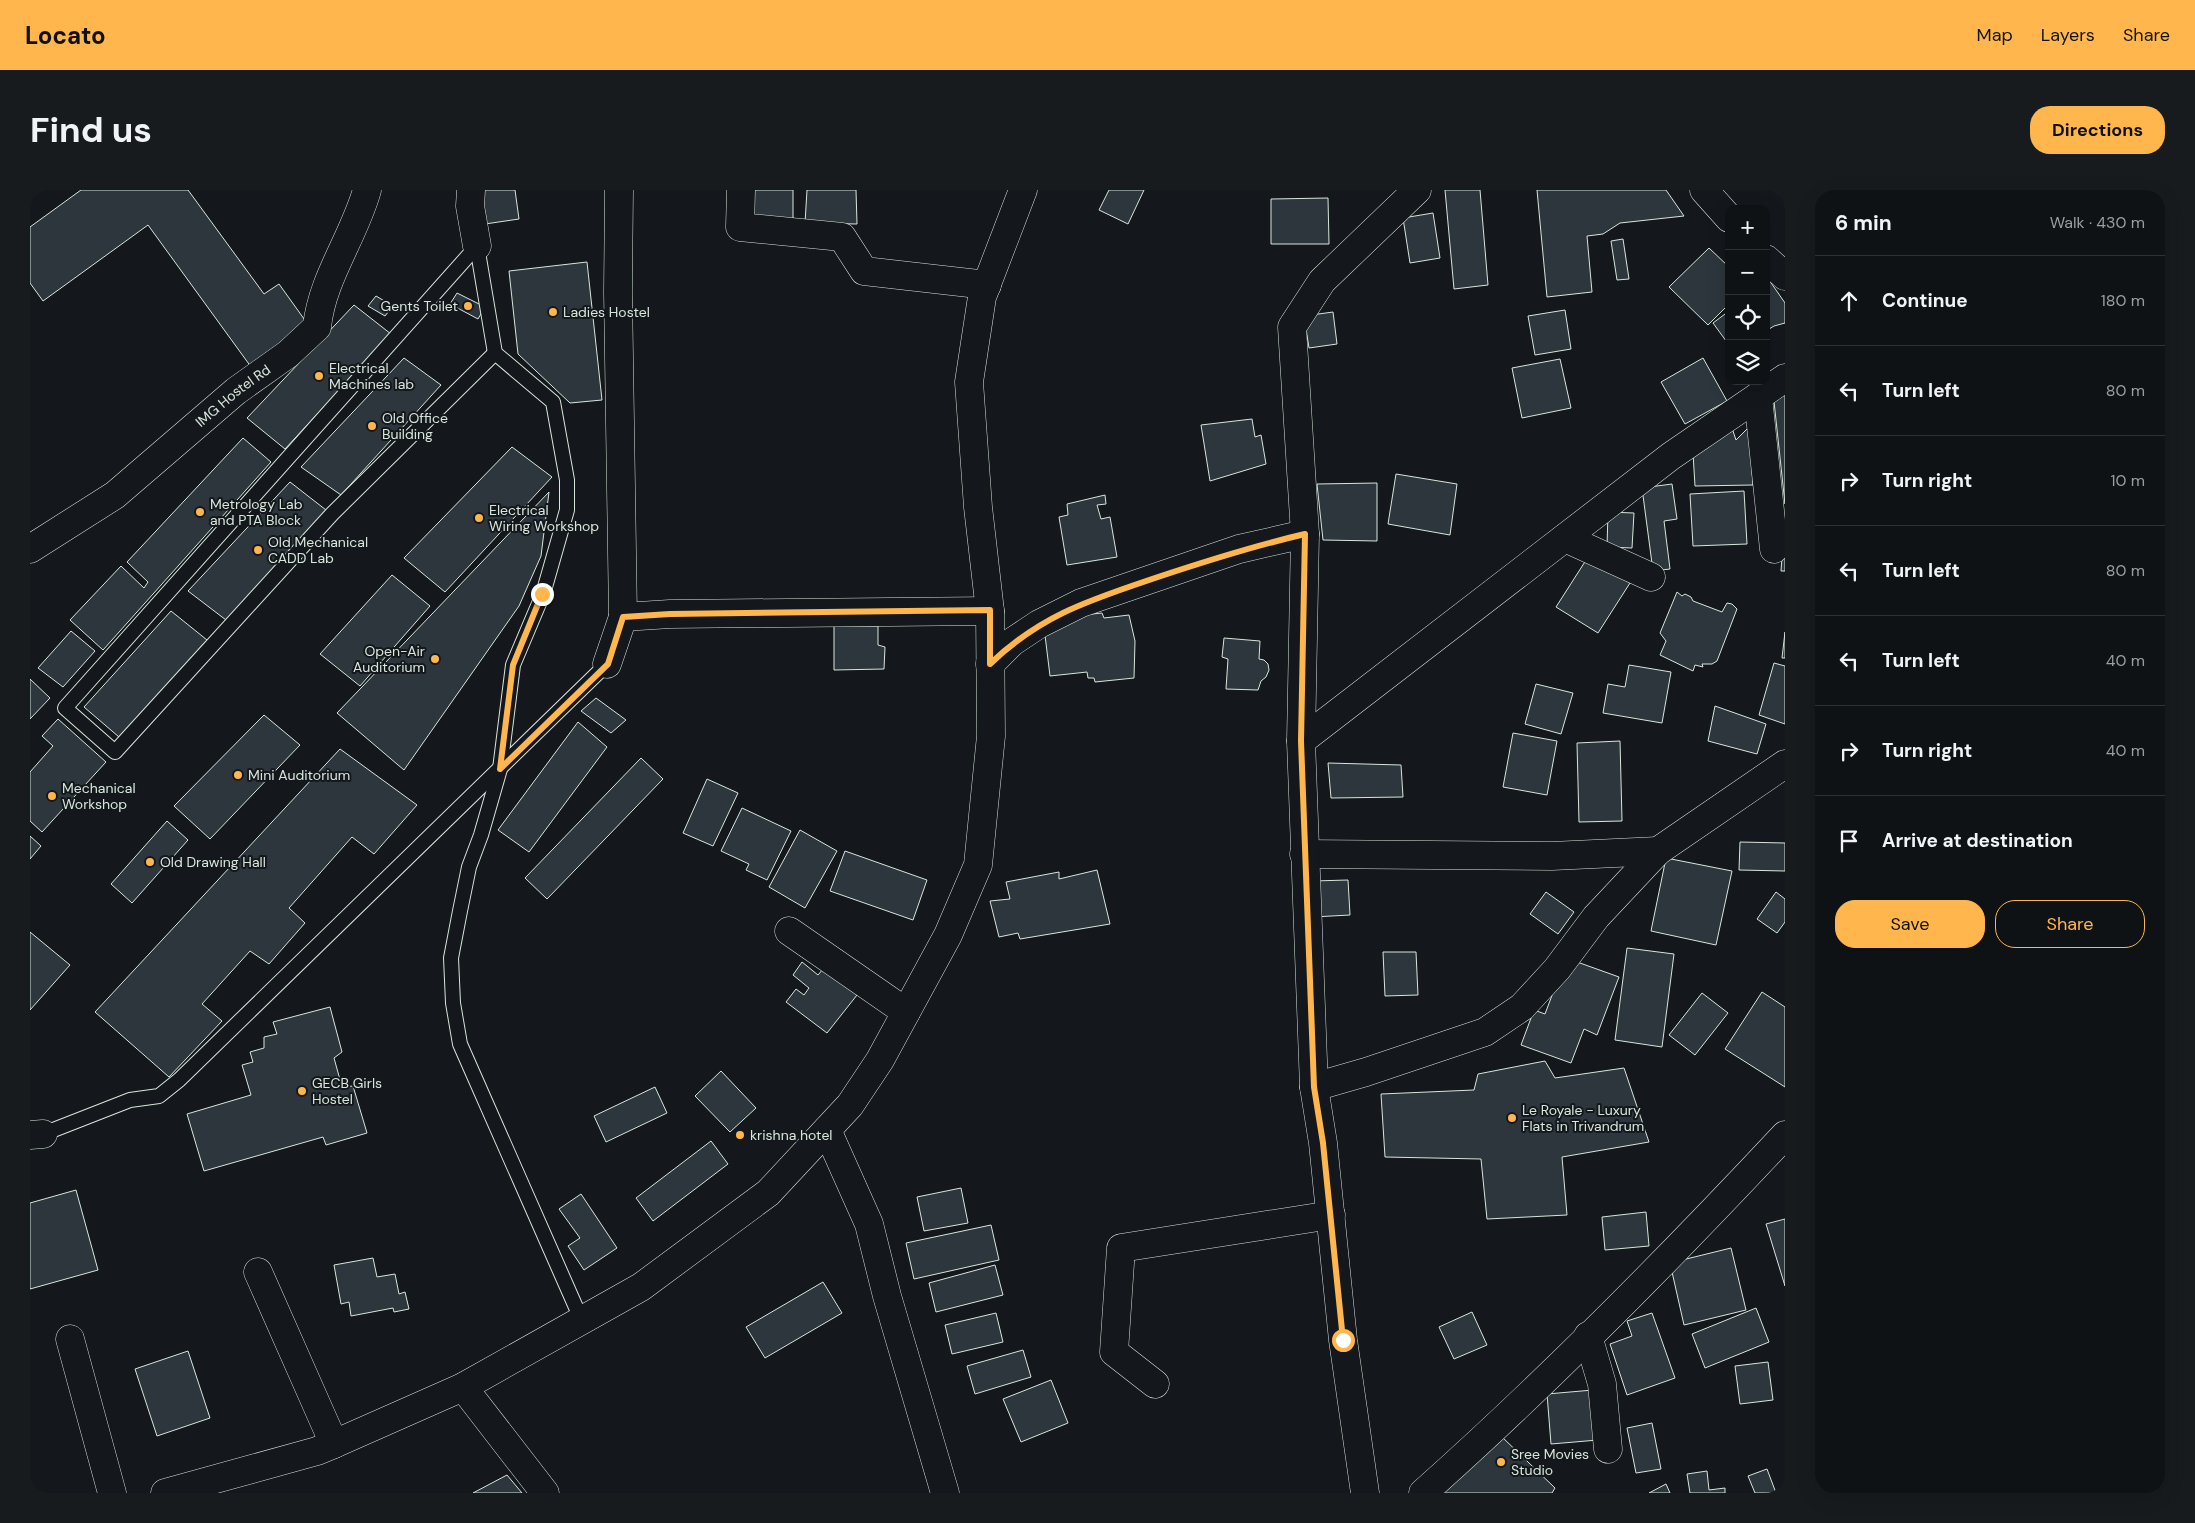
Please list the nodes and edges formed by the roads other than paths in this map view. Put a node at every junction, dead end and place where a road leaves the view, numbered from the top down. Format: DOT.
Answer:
graph roads {
  1 [pos="367,190"];
  2 [pos="470,190"];
  3 [pos="619,190"];
  4 [pos="741,190"];
  5 [pos="1023,190"];
  6 [pos="1418,190"];
  7 [pos="1704,190"];
  8 [pos="1725,214"];
  9 [pos="477,246"];
  10 [pos="1770,263"];
  11 [pos="1785,276"];
  12 [pos="987,285"];
  13 [pos="495,353"];
  14 [pos="1785,378"];
  15 [pos="1758,396"];
  16 [pos="1305,534"];
  17 [pos="1565,538"];
  18 [pos="30,549"];
  19 [pos="1774,550"];
  20 [pos="1650,577"];
  21 [pos="990,610"];
  22 [pos="623,617"];
  23 [pos="608,664"];
  24 [pos="990,664"];
  25 [pos="1301,741"];
  26 [pos="1785,764"];
  27 [pos="500,769"];
  28 [pos="1658,851"];
  29 [pos="1304,854"];
  30 [pos="789,931"];
  31 [pos="906,1012"];
  32 [pos="1314,1087"];
  33 [pos="827,1130"];
  34 [pos="37,1135"];
  35 [pos="1785,1135"];
  36 [pos="1331,1215"];
  37 [pos="258,1272"];
  38 [pos="582,1321"];
  39 [pos="1588,1336"];
  40 [pos="70,1339"];
  41 [pos="1155,1384"];
  42 [pos="463,1387"];
  43 [pos="334,1444"];
  44 [pos="1608,1449"];
  45 [pos="112,1493"];
  46 [pos="165,1493"];
  47 [pos="544,1493"];
  48 [pos="945,1493"];
  49 [pos="1365,1493"];
  50 [pos="1423,1493"];
  1 -- 18 [label="street, IMG Hostel Rd"];
  2 -- 9 [label="street"];
  3 -- 22 [label="street"];
  4 -- 12 [label="street"];
  5 -- 12 [label="street"];
  6 -- 16 [label="street"];
  7 -- 8 [label="street"];
  9 -- 13 [label="lane"];
  9 -- 13 [label="lane"];
  10 -- 11 [label="street"];
  12 -- 21 [label="street"];
  13 -- 27 [label="lane"];
  14 -- 15 [label="street"];
  15 -- 17 [label="street"];
  15 -- 19 [label="street"];
  16 -- 24 [label="street"];
  16 -- 25 [label="street"];
  17 -- 20 [label="street"];
  17 -- 25 [label="street"];
  21 -- 22 [label="street"];
  21 -- 24 [label="street"];
  22 -- 23 [label="street"];
  23 -- 27 [label="lane"];
  24 -- 31 [label="street"];
  25 -- 29 [label="street"];
  26 -- 28 [label="street"];
  27 -- 34 [label="lane"];
  27 -- 38 [label="lane"];
  28 -- 29 [label="street"];
  28 -- 32 [label="street"];
  29 -- 32 [label="street"];
  30 -- 31 [label="street"];
  31 -- 33 [label="street"];
  32 -- 36 [label="street"];
  33 -- 38 [label="street"];
  33 -- 48 [label="street"];
  35 -- 39 [label="street"];
  36 -- 41 [label="street"];
  36 -- 49 [label="street"];
  37 -- 43 [label="street"];
  38 -- 42 [label="street"];
  39 -- 44 [label="street"];
  39 -- 50 [label="street"];
  40 -- 45 [label="street"];
  42 -- 43 [label="street"];
  42 -- 47 [label="street"];
  43 -- 46 [label="street"];
}
